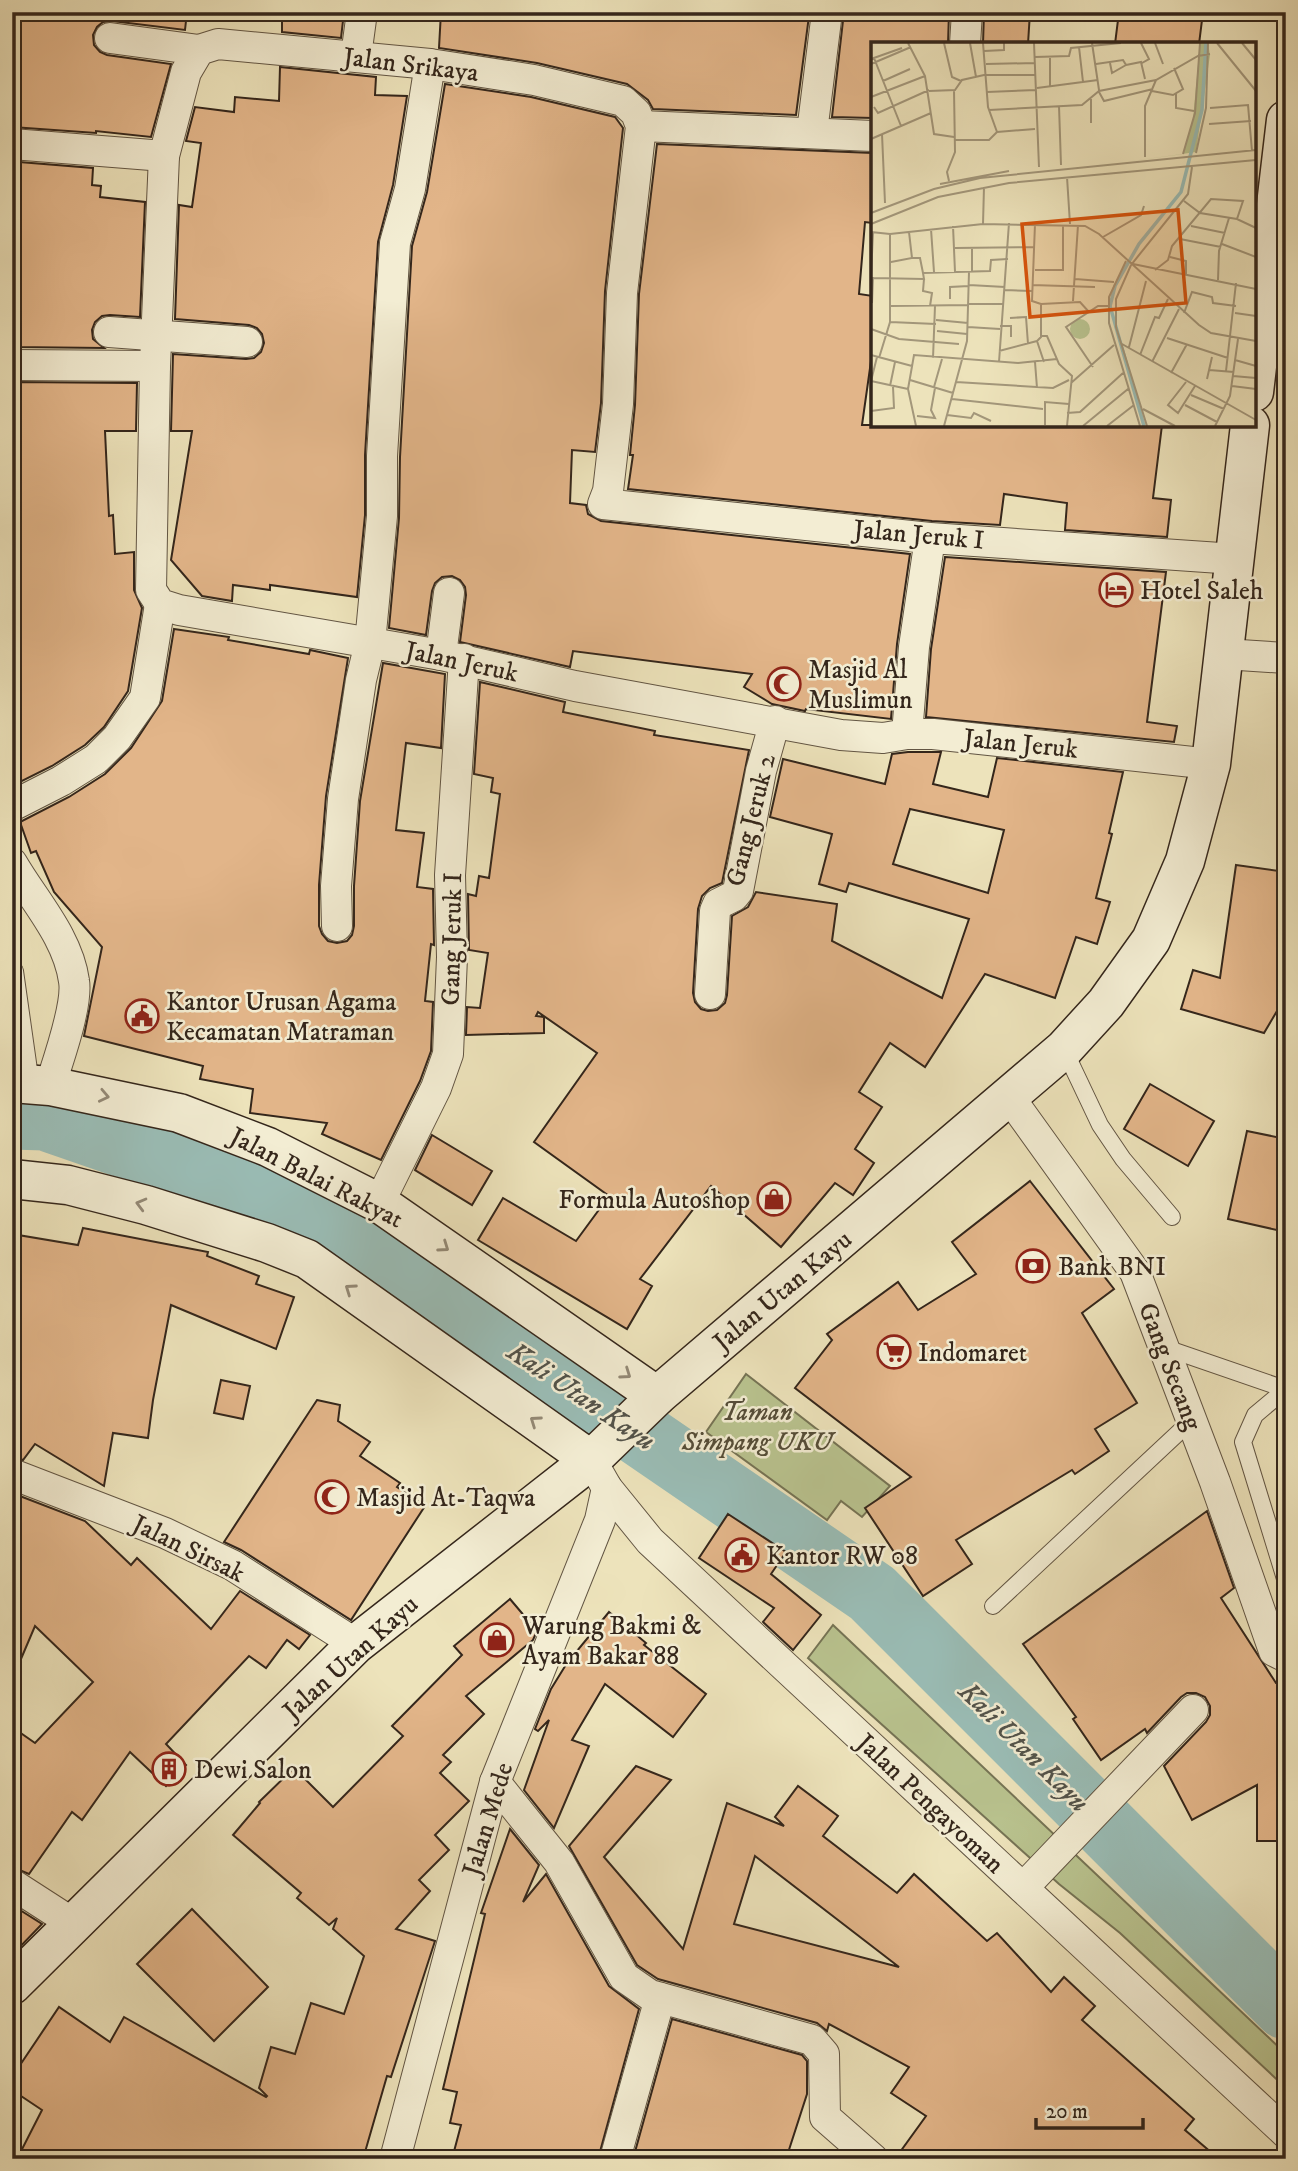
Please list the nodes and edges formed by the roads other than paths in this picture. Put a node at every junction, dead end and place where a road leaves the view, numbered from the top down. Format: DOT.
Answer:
graph roads {
  1 [pos="362,12"];
  2 [pos="827,12"];
  3 [pos="967,12"];
  4 [pos="110,38"];
  5 [pos="965,42"];
  6 [pos="199,50"];
  7 [pos="356,56"];
  8 [pos="430,64"];
  9 [pos="1286,120"];
  10 [pos="641,126"];
  11 [pos="813,132"];
  12 [pos="871,136"];
  13 [pos="12,144"];
  14 [pos="164,156"];
  15 [pos="1267,174"];
  16 [pos="109,332"];
  17 [pos="156,335"];
  18 [pos="247,342"];
  19 [pos="1256,358"];
  20 [pos="12,365"];
  21 [pos="155,366"];
  22 [pos="1251,427"];
  23 [pos="930,538"];
  24 [pos="1235,559"];
  25 [pos="449,593"];
  26 [pos="160,604"];
  27 [pos="370,643"];
  28 [pos="1224,654"];
  29 [pos="452,657"];
  30 [pos="1286,658"];
  31 [pos="775,721"];
  32 [pos="907,734"];
  33 [pos="1211,764"];
  34 [pos="12,806"];
  35 [pos="12,863"];
  36 [pos="337,926"];
  37 [pos="15,971"];
  38 [pos="710,994"];
  39 [pos="1064,1049"];
  40 [pos="31,1084"];
  41 [pos="1010,1098"];
  42 [pos="12,1179"];
  43 [pos="379,1203"];
  44 [pos="1172,1216"];
  45 [pos="1163,1347"];
  46 [pos="1286,1389"];
  47 [pos="652,1401"];
  48 [pos="1192,1420"];
  49 [pos="605,1462"];
  50 [pos="12,1474"];
  51 [pos="1286,1582"];
  52 [pos="993,1606"];
  53 [pos="356,1644"];
  54 [pos="1286,1657"];
  55 [pos="1193,1710"];
  56 [pos="495,1782"];
  57 [pos="12,1884"];
  58 [pos="1023,1888"];
  59 [pos="74,1924"];
  60 [pos="12,1985"];
  61 [pos="660,1998"];
  62 [pos="1286,2133"];
  63 [pos="395,2159"];
  64 [pos="615,2159"];
  65 [pos="873,2159"];
  1 -- 7 [label="street"];
  2 -- 11 [label="street"];
  3 -- 5 [label="street"];
  4 -- 6 [label="street, Jalan Srikaya"];
  6 -- 7 [label="street, Jalan Srikaya"];
  6 -- 14 [label="street"];
  7 -- 8 [label="street, Jalan Srikaya"];
  8 -- 10 [label="street, Jalan Srikaya"];
  8 -- 27 [label="street"];
  9 -- 15 [label="street"];
  10 -- 11 [label="street"];
  10 -- 23 [label="street, Jalan Jeruk I"];
  11 -- 12 [label="street"];
  13 -- 14 [label="street"];
  14 -- 17 [label="street"];
  15 -- 19 [label="street"];
  16 -- 17 [label="street"];
  17 -- 18 [label="street"];
  17 -- 21 [label="street"];
  20 -- 21 [label="street"];
  21 -- 26 [label="street"];
  22 -- 24 [label="street, Jalan Utan Kayu"];
  23 -- 24 [label="street, Jalan Jeruk I"];
  23 -- 32 [label="street"];
  24 -- 28 [label="street, Jalan Utan Kayu"];
  25 -- 29 [label="street, Gang Jeruk I"];
  26 -- 27 [label="street, Jalan Jeruk"];
  26 -- 34 [label="street"];
  27 -- 29 [label="street, Jalan Jeruk"];
  27 -- 36 [label="street"];
  28 -- 30 [label="street"];
  28 -- 33 [label="street, Jalan Utan Kayu"];
  29 -- 31 [label="street, Jalan Jeruk"];
  29 -- 43 [label="street, Gang Jeruk I"];
  31 -- 32 [label="street, Jalan Jeruk"];
  31 -- 38 [label="street, Gang Jeruk 2"];
  32 -- 33 [label="street, Jalan Jeruk"];
  33 -- 39 [label="street, Jalan Utan Kayu"];
  35 -- 40 [label="street"];
  37 -- 40 [label="lane"];
  39 -- 41 [label="street, Jalan Utan Kayu"];
  39 -- 44 [label="lane"];
  40 -- 43 [label="street, Jalan Balai Rakyat, one-way"];
  41 -- 45 [label="street, Gang Secang"];
  41 -- 47 [label="street, Jalan Utan Kayu"];
  49 -- 42 [label="street, one-way"];
  43 -- 47 [label="street, Jalan Balai Rakyat, one-way"];
  45 -- 46 [label="lane"];
  45 -- 48 [label="street, Gang Secang"];
  46 -- 51 [label="lane"];
  47 -- 49 [label="street, Jalan Utan Kayu"];
  48 -- 52 [label="lane"];
  48 -- 54 [label="street, Gang Secang"];
  49 -- 53 [label="street, Jalan Utan Kayu"];
  49 -- 56 [label="street, Jalan Mede"];
  49 -- 58 [label="street, Jalan Pengayoman"];
  50 -- 53 [label="street, Jalan Sirsak"];
  53 -- 59 [label="street, Jalan Utan Kayu"];
  55 -- 58 [label="street"];
  56 -- 61 [label="street"];
  56 -- 63 [label="street, Jalan Mede"];
  57 -- 59 [label="street"];
  58 -- 62 [label="street, Jalan Pengayoman"];
  59 -- 60 [label="street, Jalan Utan Kayu"];
  61 -- 64 [label="street"];
  61 -- 65 [label="street"];
}
